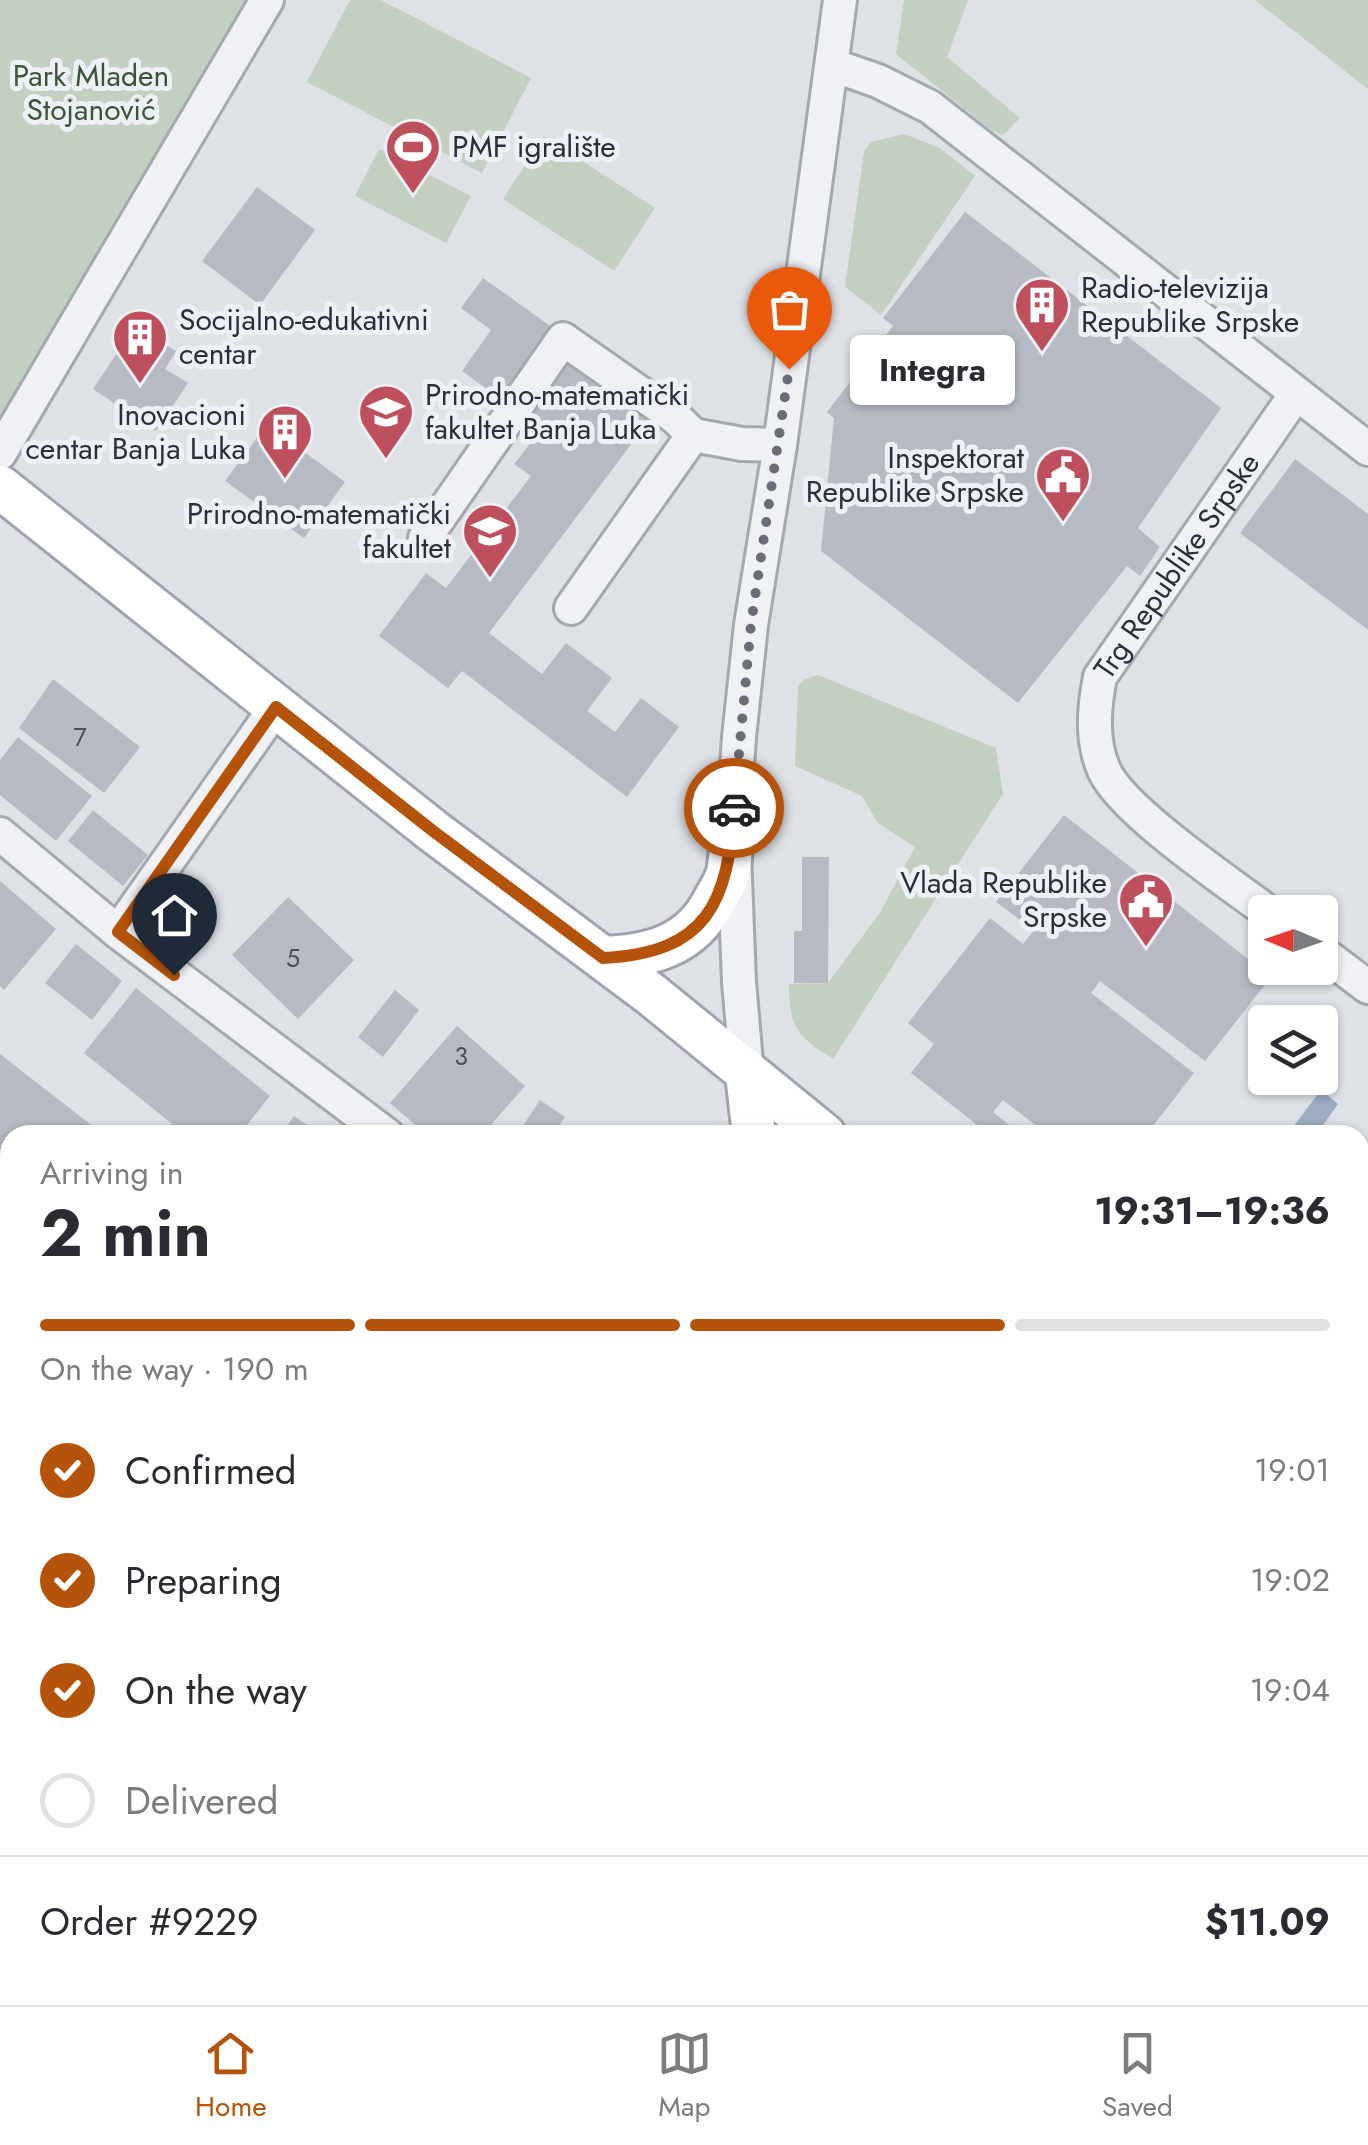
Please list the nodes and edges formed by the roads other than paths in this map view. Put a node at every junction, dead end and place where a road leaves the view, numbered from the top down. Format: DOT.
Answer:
graph roads {
  1 [pos="267,0"];
  2 [pos="840,0"];
  3 [pos="832,65"];
  4 [pos="1296,394"];
  5 [pos="694,435"];
  6 [pos="780,445"];
  7 [pos="1368,449"];
  8 [pos="0,453"];
  9 [pos="0,486"];
  10 [pos="424,538"];
  11 [pos="571,608"];
  12 [pos="276,707"];
  13 [pos="733,826"];
  14 [pos="0,834"];
  15 [pos="1248,896"];
  16 [pos="118,932"];
  17 [pos="603,958"];
  18 [pos="1338,965"];
  19 [pos="1368,987"];
  20 [pos="747,1074"];
  21 [pos="373,1125"];
  22 [pos="753,1125"];
  23 [pos="811,1125"];
  1 -- 8 [label="street"];
  2 -- 3 [label="street"];
  3 -- 4 [label="street"];
  3 -- 6 [label="street"];
  4 -- 7 [label="street"];
  4 -- 15 [label="street, Trg Republike Srpske"];
  5 -- 6 [label="street"];
  5 -- 10 [label="street"];
  5 -- 11 [label="street"];
  6 -- 13 [label="street"];
  9 -- 12 [label="main road"];
  12 -- 16 [label="street"];
  12 -- 17 [label="main road"];
  13 -- 17 [label="main road"];
  13 -- 20 [label="street"];
  14 -- 16 [label="street"];
  16 -- 21 [label="street"];
  17 -- 20 [label="main road"];
  18 -- 19 [label="street"];
  20 -- 22 [label="main road"];
  20 -- 23 [label="main road"];
}
